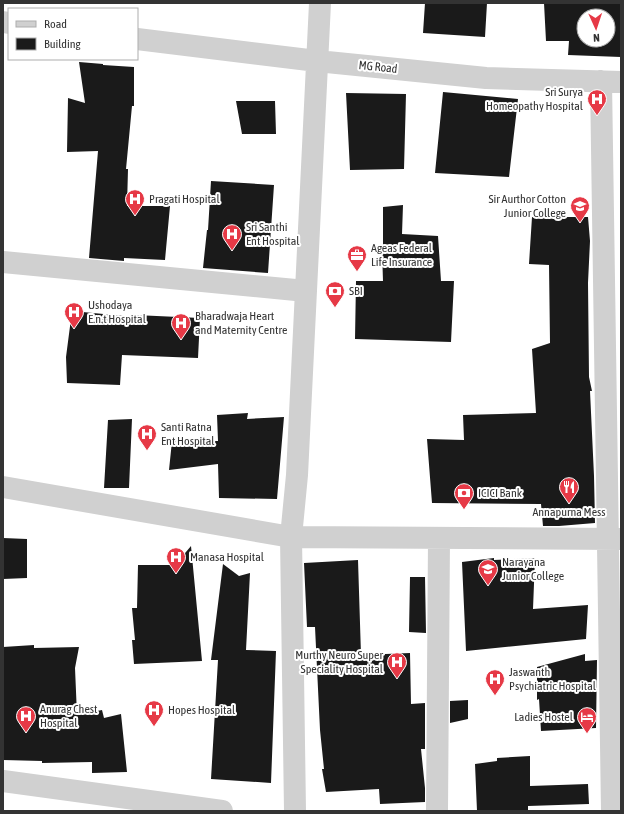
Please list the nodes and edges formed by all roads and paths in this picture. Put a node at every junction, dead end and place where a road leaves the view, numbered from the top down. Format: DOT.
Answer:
graph roads {
  1 [pos="320,3"];
  2 [pos="138,39"];
  3 [pos="318,61"];
  4 [pos="611,82"];
  5 [pos="3,262"];
  6 [pos="306,291"];
  7 [pos="3,487"];
  8 [pos="291,537"];
  9 [pos="439,539"];
  10 [pos="614,539"];
  11 [pos="3,781"];
  12 [pos="222,811"];
  13 [pos="295,811"];
  14 [pos="437,811"];
  15 [pos="612,811"];
  1 -- 3 [label="street"];
  2 -- 3 [label="street, MG Road"];
  3 -- 4 [label="street, MG Road"];
  3 -- 6 [label="street"];
  4 -- 10 [label="street"];
  5 -- 6 [label="street"];
  6 -- 8 [label="street"];
  7 -- 8 [label="street"];
  8 -- 9 [label="street"];
  8 -- 13 [label="street"];
  9 -- 10 [label="street"];
  9 -- 14 [label="street"];
  10 -- 15 [label="street"];
  11 -- 12 [label="street"];
}
